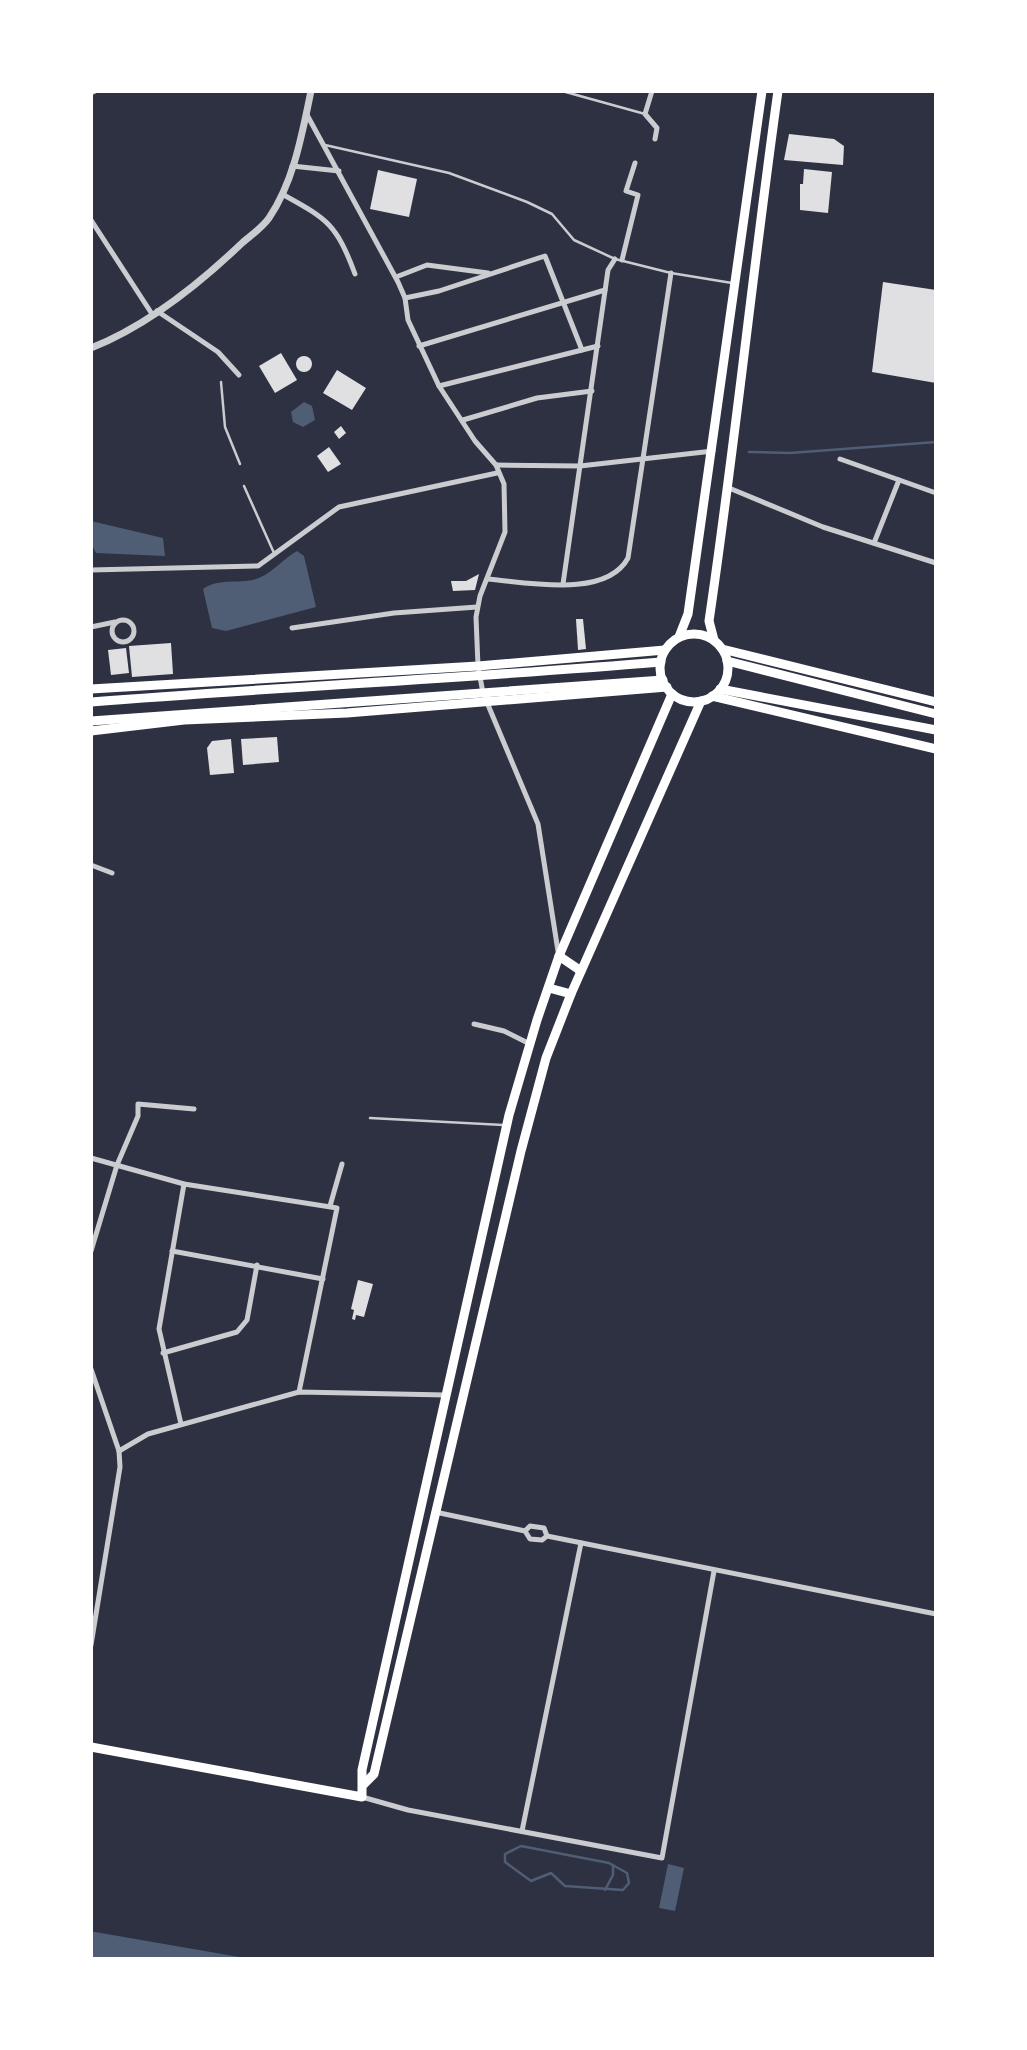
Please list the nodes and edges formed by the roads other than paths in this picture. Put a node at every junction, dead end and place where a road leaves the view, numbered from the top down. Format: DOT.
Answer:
graph roads {
  1 [pos="310,91"];
  2 [pos="562,91"];
  3 [pos="652,91"];
  4 [pos="762,91"];
  5 [pos="778,91"];
  6 [pos="306,113"];
  7 [pos="645,114"];
  8 [pos="655,139"];
  9 [pos="324,144"];
  10 [pos="635,163"];
  11 [pos="292,166"];
  12 [pos="339,171"];
  13 [pos="282,194"];
  14 [pos="91,220"];
  15 [pos="615,259"];
  16 [pos="622,260"];
  17 [pos="492,273"];
  18 [pos="355,274"];
  19 [pos="671,274"];
  20 [pos="396,277"];
  21 [pos="735,284"];
  22 [pos="606,290"];
  23 [pos="405,298"];
  24 [pos="562,302"];
  25 [pos="731,312"];
  26 [pos="155,313"];
  27 [pos="747,313"];
  28 [pos="419,345"];
  29 [pos="598,346"];
  30 [pos="91,348"];
  31 [pos="582,350"];
  32 [pos="239,375"];
  33 [pos="221,382"];
  34 [pos="439,386"];
  35 [pos="592,391"];
  36 [pos="463,420"];
  37 [pos="713,451"];
  38 [pos="645,459"];
  39 [pos="840,459"];
  40 [pos="240,464"];
  41 [pos="496,466"];
  42 [pos="580,466"];
  43 [pos="498,473"];
  44 [pos="899,480"];
  45 [pos="244,485"];
  46 [pos="729,488"];
  47 [pos="936,493"];
  48 [pos="874,543"];
  49 [pos="275,556"];
  50 [pos="936,563"];
  51 [pos="91,570"];
  52 [pos="487,579"];
  53 [pos="563,584"];
  54 [pos="477,607"];
  55 [pos="118,621"];
  56 [pos="91,627"];
  57 [pos="292,628"];
  58 [pos="679,637"];
  59 [pos="714,640"];
  60 [pos="722,649"];
  61 [pos="665,650"];
  62 [pos="727,661"];
  63 [pos="661,662"];
  64 [pos="478,666"];
  65 [pos="480,677"];
  66 [pos="153,685"];
  67 [pos="667,687"];
  68 [pos="720,689"];
  69 [pos="91,690"];
  70 [pos="712,696"];
  71 [pos="153,697"];
  72 [pos="484,697"];
  73 [pos="701,701"];
  74 [pos="91,702"];
  75 [pos="936,702"];
  76 [pos="936,714"];
  77 [pos="151,720"];
  78 [pos="91,721"];
  79 [pos="936,730"];
  80 [pos="91,731"];
  81 [pos="936,749"];
  82 [pos="91,865"];
  83 [pos="112,873"];
  84 [pos="559,956"];
  85 [pos="581,971"];
  86 [pos="549,988"];
  87 [pos="571,994"];
  88 [pos="474,1024"];
  89 [pos="530,1044"];
  90 [pos="194,1109"];
  91 [pos="370,1118"];
  92 [pos="507,1125"];
  93 [pos="502,1148"];
  94 [pos="521,1151"];
  95 [pos="91,1158"];
  96 [pos="342,1164"];
  97 [pos="117,1165"];
  98 [pos="184,1184"];
  99 [pos="330,1206"];
  100 [pos="91,1251"];
  101 [pos="172,1251"];
  102 [pos="257,1265"];
  103 [pos="323,1279"];
  104 [pos="163,1353"];
  105 [pos="91,1369"];
  106 [pos="299,1392"];
  107 [pos="446,1395"];
  108 [pos="181,1424"];
  109 [pos="119,1451"];
  110 [pos="419,1508"];
  111 [pos="435,1511"];
  112 [pos="525,1531"];
  113 [pos="547,1536"];
  114 [pos="581,1543"];
  115 [pos="714,1571"];
  116 [pos="936,1614"];
  117 [pos="91,1645"];
  118 [pos="91,1747"];
  119 [pos="364,1784"];
  120 [pos="362,1797"];
  121 [pos="522,1831"];
  1 -- 6 [label="street"];
  2 -- 7 [label="lane"];
  3 -- 7 [label="street"];
  4 -- 21 [label="main road"];
  5 -- 27 [label="main road"];
  6 -- 9 [label="street"];
  6 -- 11 [label="street"];
  7 -- 8 [label="street"];
  9 -- 12 [label="street"];
  9 -- 15 [label="lane"];
  10 -- 16 [label="street"];
  11 -- 12 [label="street"];
  11 -- 13 [label="street"];
  12 -- 20 [label="street"];
  13 -- 18 [label="street"];
  13 -- 26 [label="street"];
  14 -- 26 [label="street"];
  15 -- 16 [label="lane"];
  15 -- 22 [label="street"];
  16 -- 19 [label="lane"];
  17 -- 20 [label="street"];
  17 -- 23 [label="street"];
  17 -- 24 [label="street"];
  19 -- 21 [label="lane"];
  19 -- 38 [label="street"];
  20 -- 23 [label="street"];
  21 -- 25 [label="main road"];
  22 -- 24 [label="street"];
  22 -- 29 [label="street"];
  23 -- 28 [label="street"];
  24 -- 28 [label="street"];
  24 -- 31 [label="street"];
  25 -- 27 [label="main road"];
  25 -- 37 [label="main road"];
  26 -- 30 [label="street"];
  26 -- 32 [label="street"];
  27 -- 46 [label="main road"];
  28 -- 34 [label="street"];
  29 -- 31 [label="street"];
  29 -- 35 [label="street"];
  31 -- 34 [label="street"];
  33 -- 40 [label="lane"];
  34 -- 36 [label="street"];
  35 -- 36 [label="street"];
  35 -- 42 [label="street"];
  36 -- 41 [label="street"];
  37 -- 38 [label="street"];
  37 -- 58 [label="main road"];
  38 -- 42 [label="street"];
  38 -- 53 [label="street"];
  39 -- 44 [label="street"];
  41 -- 42 [label="street"];
  41 -- 43 [label="street"];
  42 -- 53 [label="street"];
  43 -- 49 [label="street"];
  43 -- 52 [label="street"];
  44 -- 47 [label="street"];
  44 -- 48 [label="street"];
  45 -- 49 [label="lane"];
  46 -- 48 [label="street"];
  46 -- 59 [label="main road"];
  48 -- 50 [label="street"];
  49 -- 51 [label="street"];
  52 -- 53 [label="street"];
  52 -- 54 [label="street"];
  54 -- 57 [label="street"];
  54 -- 64 [label="street"];
  55 -- 55 [label="street"];
  55 -- 56 [label="street"];
  58 -- 59 [label="main road"];
  58 -- 61 [label="main road"];
  59 -- 60 [label="main road"];
  60 -- 62 [label="main road"];
  60 -- 75 [label="main road"];
  61 -- 63 [label="main road"];
  61 -- 64 [label="main road"];
  62 -- 68 [label="main road"];
  62 -- 76 [label="main road"];
  63 -- 65 [label="main road"];
  63 -- 67 [label="main road"];
  64 -- 65 [label="street"];
  64 -- 66 [label="main road"];
  65 -- 71 [label="main road"];
  65 -- 72 [label="street"];
  66 -- 69 [label="main road"];
  66 -- 71 [label="street"];
  67 -- 72 [label="main road"];
  67 -- 73 [label="main road"];
  67 -- 84 [label="main road"];
  68 -- 70 [label="main road"];
  68 -- 79 [label="main road"];
  70 -- 73 [label="main road"];
  70 -- 81 [label="main road"];
  71 -- 74 [label="main road"];
  72 -- 77 [label="main road"];
  72 -- 84 [label="street"];
  73 -- 85 [label="main road"];
  77 -- 78 [label="main road"];
  77 -- 80 [label="main road"];
  82 -- 83 [label="street"];
  84 -- 85 [label="main road"];
  84 -- 86 [label="main road"];
  85 -- 87 [label="main road"];
  86 -- 87 [label="main road"];
  86 -- 89 [label="main road"];
  87 -- 94 [label="main road"];
  88 -- 89 [label="street"];
  89 -- 92 [label="main road"];
  90 -- 97 [label="street"];
  91 -- 92 [label="lane"];
  92 -- 93 [label="main road"];
  93 -- 94 [label="main road"];
  93 -- 107 [label="main road"];
  94 -- 111 [label="main road"];
  95 -- 97 [label="street"];
  96 -- 99 [label="street"];
  97 -- 98 [label="street"];
  97 -- 100 [label="street"];
  98 -- 99 [label="street"];
  98 -- 101 [label="street"];
  99 -- 103 [label="street"];
  101 -- 102 [label="street"];
  101 -- 104 [label="street"];
  102 -- 103 [label="street"];
  102 -- 104 [label="street"];
  103 -- 106 [label="street"];
  104 -- 108 [label="street"];
  105 -- 109 [label="street"];
  106 -- 107 [label="street"];
  106 -- 108 [label="street"];
  107 -- 110 [label="main road"];
  108 -- 109 [label="street"];
  109 -- 117 [label="street"];
  110 -- 111 [label="main road"];
  110 -- 119 [label="main road"];
  111 -- 112 [label="street"];
  111 -- 119 [label="main road"];
  112 -- 113 [label="street"];
  112 -- 113 [label="street"];
  113 -- 114 [label="street"];
  114 -- 115 [label="street"];
  114 -- 121 [label="street"];
  115 -- 116 [label="street"];
  115 -- 121 [label="street"];
  118 -- 120 [label="main road"];
  119 -- 120 [label="main road"];
  120 -- 121 [label="street"];
}
